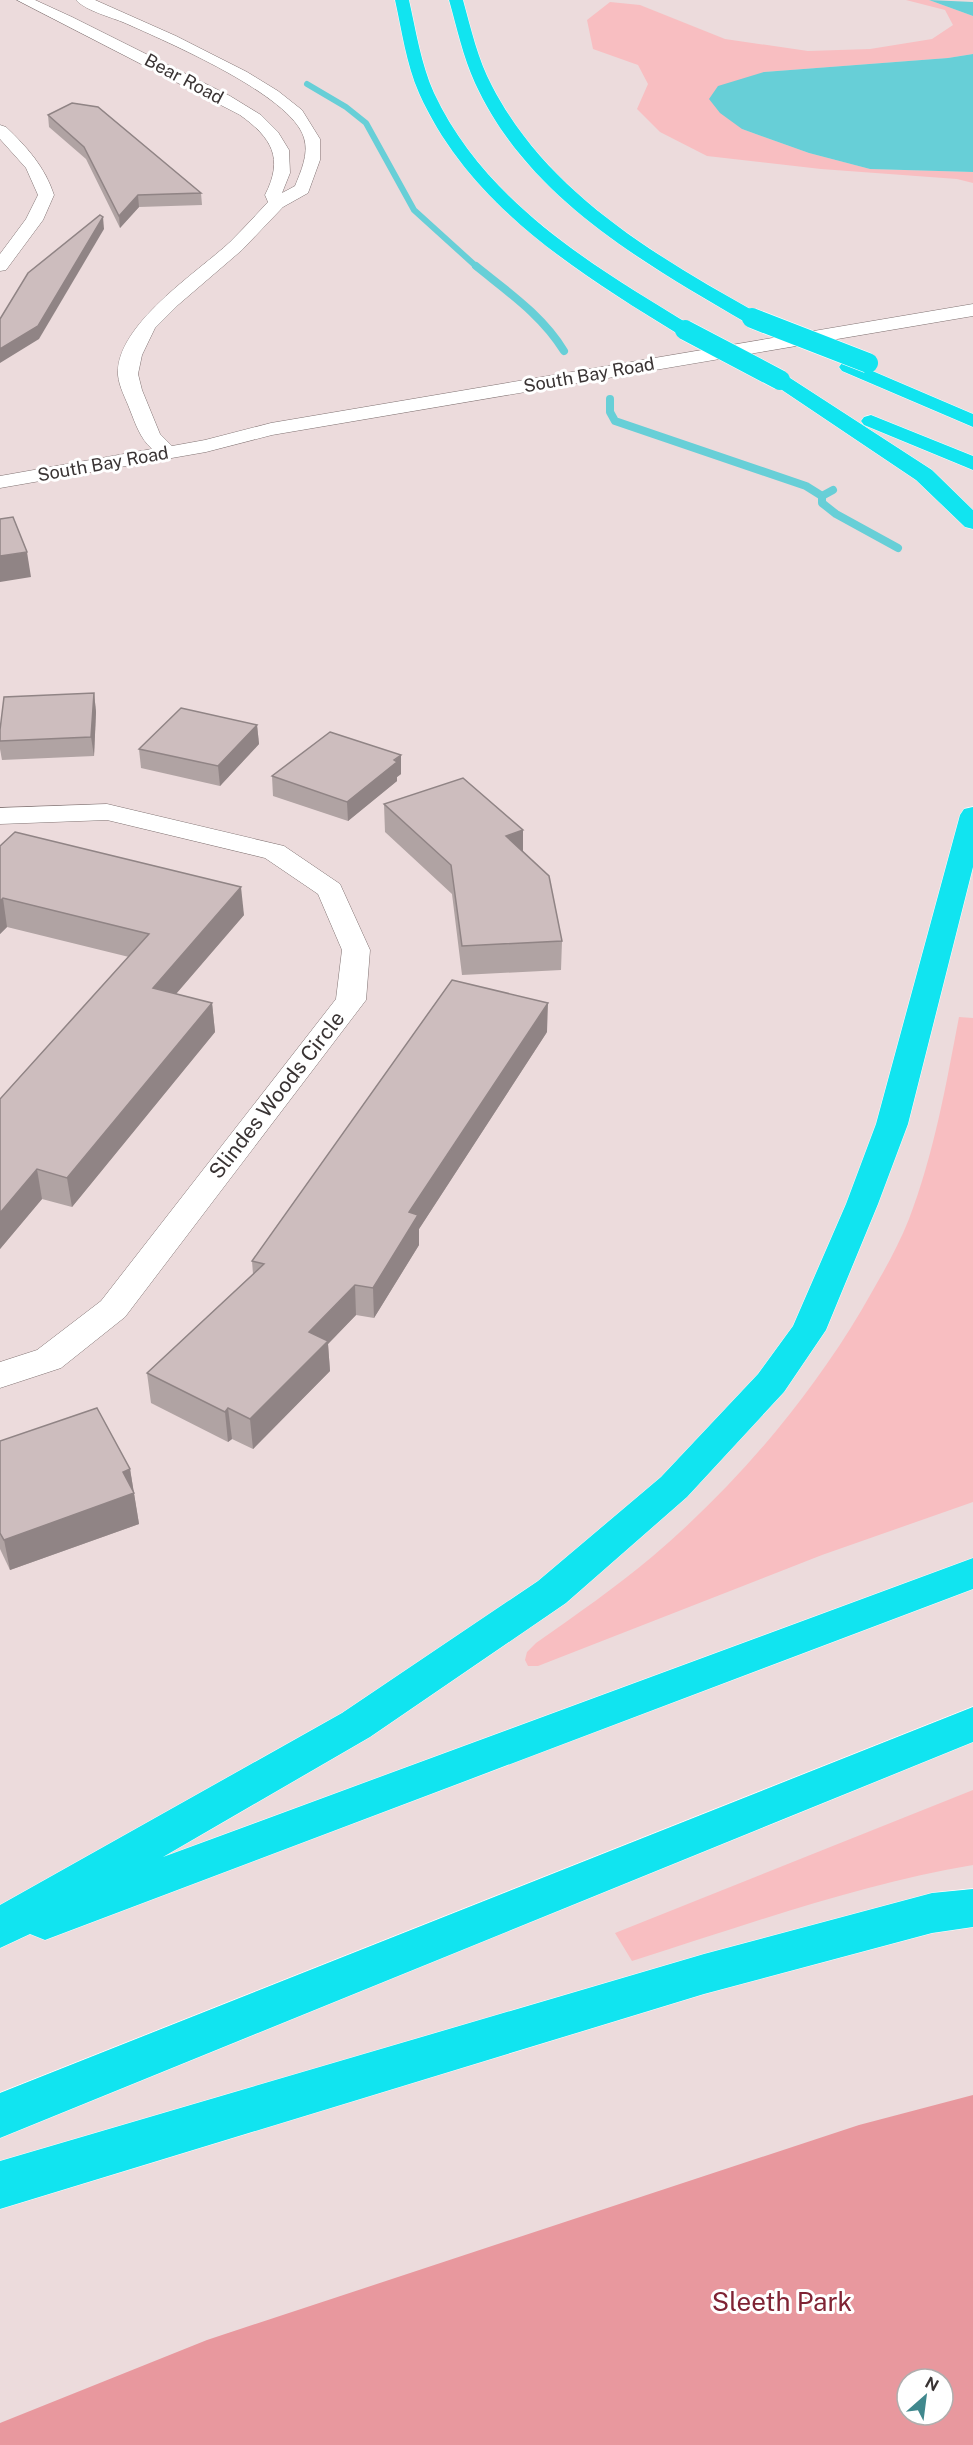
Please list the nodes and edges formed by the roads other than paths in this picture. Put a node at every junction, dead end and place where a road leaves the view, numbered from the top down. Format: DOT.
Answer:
graph roads {
  1 [pos="24,0"];
  2 [pos="83,0"];
  3 [pos="394,0"];
  4 [pos="402,0"];
  5 [pos="456,0"];
  6 [pos="406,19"];
  7 [pos="0,130"];
  8 [pos="277,203"];
  9 [pos="0,266"];
  10 [pos="973,310"];
  11 [pos="973,322"];
  12 [pos="859,365"];
  13 [pos="780,380"];
  14 [pos="973,402"];
  15 [pos="973,421"];
  16 [pos="206,446"];
  17 [pos="168,453"];
  18 [pos="973,464"];
  19 [pos="0,482"];
  20 [pos="973,522"];
  21 [pos="973,815"];
  22 [pos="0,816"];
  23 [pos="0,1375"];
  24 [pos="973,1573"];
  25 [pos="973,1724"];
  26 [pos="973,1908"];
  27 [pos="0,1928"];
  28 [pos="0,1936"];
  29 [pos="0,2116"];
  30 [pos="0,2185"];
  1 -- 8 [label="street, Bear Road"];
  2 -- 8 [label="street, Bear Road"];
  3 -- 6 [label="highway"];
  4 -- 6 [label="highway"];
  5 -- 12 [label="highway, bridge"];
  6 -- 13 [label="highway, bridge"];
  7 -- 9 [label="street"];
  8 -- 17 [label="street, Bear Road"];
  10 -- 16 [label="street, South Bay Road"];
  11 -- 16 [label="street, South Bay Road"];
  12 -- 14 [label="highway"];
  12 -- 15 [label="highway"];
  13 -- 18 [label="highway"];
  13 -- 20 [label="highway"];
  16 -- 17 [label="street, South Bay Road"];
  17 -- 19 [label="street, South Bay Road"];
  21 -- 27 [label="highway"];
  22 -- 23 [label="street, Slindes Woods Circle"];
  24 -- 28 [label="highway"];
  25 -- 29 [label="highway"];
  26 -- 30 [label="highway"];
}
